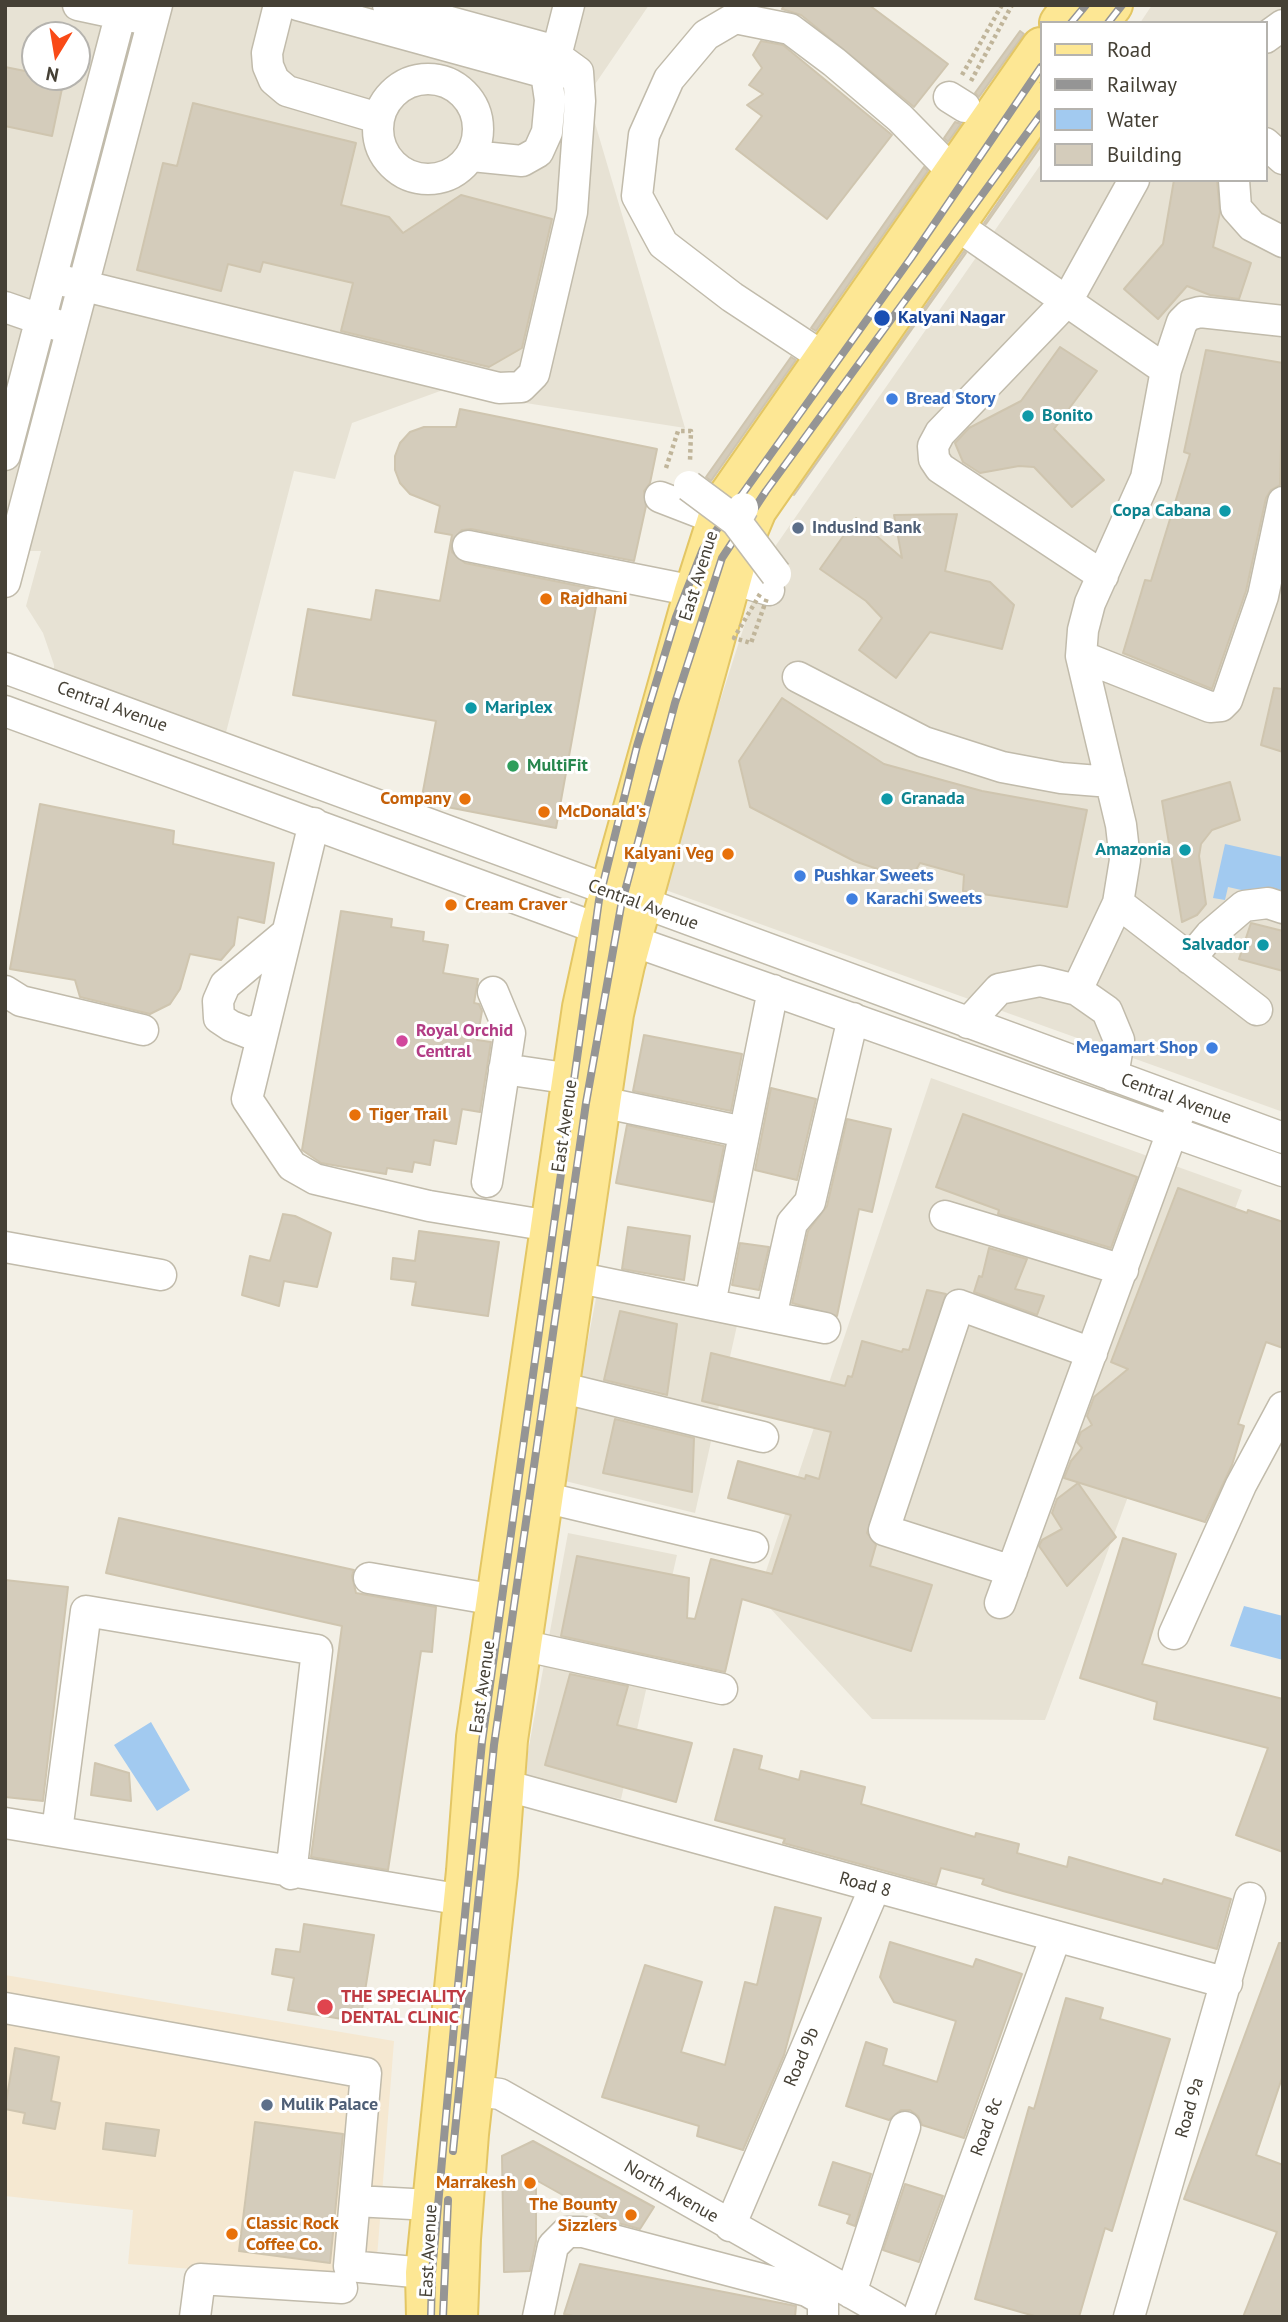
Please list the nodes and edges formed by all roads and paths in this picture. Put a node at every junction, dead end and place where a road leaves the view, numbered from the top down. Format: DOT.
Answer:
graph roads {
  1 [pos="78,5"];
  2 [pos="279,5"];
  3 [pos="388,5"];
  4 [pos="569,5"];
  5 [pos="1002,5"];
  6 [pos="1012,5"];
  7 [pos="1113,5"];
  8 [pos="317,8"];
  9 [pos="122,10"];
  10 [pos="155,13"];
  11 [pos="1073,13"];
  12 [pos="1283,25"];
  13 [pos="442,32"];
  14 [pos="1267,37"];
  15 [pos="1040,48"];
  16 [pos="560,67"];
  17 [pos="1040,103"];
  18 [pos="378,118"];
  19 [pos="1267,144"];
  20 [pos="472,156"];
  21 [pos="1283,159"];
  22 [pos="953,172"];
  23 [pos="1132,182"];
  24 [pos="1234,182"];
  25 [pos="955,224"];
  26 [pos="1283,242"];
  27 [pos="52,278"];
  28 [pos="82,286"];
  29 [pos="1067,300"];
  30 [pos="5,307"];
  31 [pos="41,319"];
  32 [pos="1283,321"];
  33 [pos="71,330"];
  34 [pos="823,357"];
  35 [pos="1166,370"];
  36 [pos="5,455"];
  37 [pos="675,500"];
  38 [pos="1283,502"];
  39 [pos="732,516"];
  40 [pos="468,546"];
  41 [pos="1102,576"];
  42 [pos="733,579"];
  43 [pos="777,579"];
  44 [pos="5,582"];
  45 [pos="694,591"];
  46 [pos="1082,656"];
  47 [pos="5,668"];
  48 [pos="798,677"];
  49 [pos="6,713"];
  50 [pos="1111,782"];
  51 [pos="314,823"];
  52 [pos="1118,903"];
  53 [pos="1283,908"];
  54 [pos="621,917"];
  55 [pos="286,933"];
  56 [pos="1190,960"];
  57 [pos="773,990"];
  58 [pos="1077,990"];
  59 [pos="5,991"];
  60 [pos="493,992"];
  61 [pos="1257,1010"];
  62 [pos="853,1018"];
  63 [pos="968,1023"];
  64 [pos="264,1027"];
  65 [pos="143,1030"];
  66 [pos="504,1069"];
  67 [pos="1113,1076"];
  68 [pos="572,1079"];
  69 [pos="1183,1101"];
  70 [pos="601,1102"];
  71 [pos="744,1132"];
  72 [pos="1173,1132"];
  73 [pos="1283,1138"];
  74 [pos="1283,1171"];
  75 [pos="487,1182"];
  76 [pos="944,1216"];
  77 [pos="550,1226"];
  78 [pos="5,1247"];
  79 [pos="1123,1270"];
  80 [pos="161,1275"];
  81 [pos="575,1277"];
  82 [pos="710,1304"];
  83 [pos="771,1317"];
  84 [pos="825,1328"];
  85 [pos="1092,1353"];
  86 [pos="559,1387"];
  87 [pos="1283,1407"];
  88 [pos="763,1437"];
  89 [pos="543,1497"];
  90 [pos="753,1547"];
  91 [pos="1012,1571"];
  92 [pos="369,1578"];
  93 [pos="496,1600"];
  94 [pos="1000,1603"];
  95 [pos="1174,1634"];
  96 [pos="521,1645"];
  97 [pos="722,1689"];
  98 [pos="504,1785"];
  99 [pos="5,1823"];
  100 [pos="57,1831"];
  101 [pos="291,1874"];
  102 [pos="875,1887"];
  103 [pos="1250,1898"];
  104 [pos="463,1900"];
  105 [pos="1056,1936"];
  106 [pos="1227,1983"];
  107 [pos="5,2008"];
  108 [pos="458,2088"];
  109 [pos="905,2127"];
  110 [pos="355,2201"];
  111 [pos="432,2205"];
  112 [pos="730,2226"];
  113 [pos="425,2273"];
  114 [pos="342,2288"];
  115 [pos="851,2293"];
  116 [pos="195,2317"];
  117 [pos="426,2317"];
  118 [pos="458,2317"];
  119 [pos="538,2317"];
  120 [pos="823,2317"];
  121 [pos="894,2317"];
  122 [pos="918,2317"];
  123 [pos="1129,2317"];
  1 -- 9 [label="street"];
  2 -- 18 [label="street"];
  3 -- 13 [label="street"];
  4 -- 16 [label="street"];
  5 -- 6 [label="path"];
  7 -- 11 [label="main road"];
  8 -- 13 [label="street"];
  9 -- 10 [label="street"];
  9 -- 27 [label="street"];
  10 -- 28 [label="street"];
  12 -- 14 [label="street"];
  13 -- 16 [label="street"];
  15 -- 22 [label="main road, East Avenue"];
  16 -- 20 [label="street"];
  16 -- 28 [label="street"];
  17 -- 25 [label="main road, East Avenue"];
  18 -- 20 [label="street"];
  18 -- 20 [label="street"];
  19 -- 21 [label="street"];
  22 -- 34 [label="main road, East Avenue"];
  22 -- 34 [label="street"];
  23 -- 29 [label="street"];
  24 -- 26 [label="street"];
  25 -- 29 [label="street"];
  25 -- 42 [label="main road, East Avenue"];
  27 -- 28 [label="street"];
  27 -- 31 [label="street"];
  28 -- 33 [label="street"];
  29 -- 35 [label="street"];
  29 -- 41 [label="street"];
  30 -- 31 [label="street"];
  31 -- 33 [label="street"];
  31 -- 36 [label="street"];
  32 -- 35 [label="street"];
  33 -- 44 [label="street"];
  34 -- 39 [label="main road, East Avenue"];
  35 -- 41 [label="street"];
  37 -- 39 [label="street, bridge"];
  38 -- 46 [label="street"];
  39 -- 43 [label="street, bridge"];
  39 -- 45 [label="main road, East Avenue"];
  40 -- 45 [label="street"];
  41 -- 46 [label="street"];
  42 -- 43 [label="street"];
  42 -- 54 [label="main road, East Avenue"];
  43 -- 43 [label="path, bridge"];
  45 -- 54 [label="main road, East Avenue"];
  46 -- 50 [label="street"];
  47 -- 54 [label="street, Central Avenue"];
  48 -- 50 [label="street"];
  49 -- 51 [label="street, Central Avenue"];
  50 -- 52 [label="street"];
  51 -- 54 [label="street, Central Avenue"];
  51 -- 55 [label="street"];
  52 -- 56 [label="street"];
  52 -- 58 [label="street"];
  53 -- 56 [label="street"];
  54 -- 57 [label="street, Central Avenue"];
  54 -- 63 [label="street, Central Avenue"];
  54 -- 68 [label="main road, East Avenue"];
  54 -- 70 [label="main road, East Avenue"];
  55 -- 64 [label="street"];
  55 -- 64 [label="street"];
  56 -- 61 [label="street"];
  57 -- 62 [label="street, Central Avenue"];
  57 -- 71 [label="street"];
  58 -- 63 [label="street"];
  58 -- 67 [label="street"];
  59 -- 65 [label="street"];
  60 -- 66 [label="street"];
  62 -- 72 [label="street, Central Avenue"];
  62 -- 83 [label="street"];
  63 -- 67 [label="street, Central Avenue"];
  64 -- 77 [label="street"];
  66 -- 68 [label="street"];
  66 -- 75 [label="street"];
  67 -- 69 [label="street, Central Avenue"];
  68 -- 77 [label="main road, East Avenue"];
  69 -- 72 [label="street"];
  69 -- 73 [label="street, Central Avenue"];
  70 -- 71 [label="street"];
  70 -- 81 [label="main road, East Avenue"];
  71 -- 82 [label="street"];
  72 -- 74 [label="street, Central Avenue"];
  72 -- 79 [label="street"];
  76 -- 79 [label="street"];
  77 -- 93 [label="main road, East Avenue"];
  78 -- 80 [label="street"];
  79 -- 85 [label="street"];
  81 -- 82 [label="street"];
  81 -- 86 [label="main road, East Avenue"];
  82 -- 83 [label="street"];
  83 -- 84 [label="street"];
  85 -- 91 [label="street"];
  85 -- 91 [label="street"];
  86 -- 88 [label="street"];
  86 -- 89 [label="main road, East Avenue"];
  87 -- 95 [label="street"];
  89 -- 90 [label="street"];
  89 -- 96 [label="main road, East Avenue"];
  91 -- 94 [label="street"];
  92 -- 93 [label="street"];
  93 -- 104 [label="main road, East Avenue"];
  96 -- 97 [label="street"];
  96 -- 98 [label="main road, East Avenue"];
  98 -- 102 [label="street, Road 8"];
  98 -- 108 [label="main road, East Avenue"];
  99 -- 100 [label="street"];
  100 -- 101 [label="street"];
  100 -- 101 [label="street"];
  101 -- 104 [label="street"];
  102 -- 105 [label="street, Road 8"];
  102 -- 112 [label="street, Road 9b"];
  103 -- 106 [label="street, Road 9a"];
  104 -- 108 [label="main road, East Avenue"];
  105 -- 106 [label="street, Road 8"];
  105 -- 122 [label="street, Road 8c"];
  106 -- 123 [label="street, Road 9a"];
  107 -- 110 [label="street"];
  108 -- 111 [label="main road, East Avenue"];
  108 -- 112 [label="street, North Avenue"];
  108 -- 118 [label="main road, East Avenue"];
  109 -- 115 [label="street"];
  110 -- 111 [label="street"];
  110 -- 113 [label="street"];
  111 -- 113 [label="main road, East Avenue"];
  112 -- 115 [label="street, North Avenue"];
  113 -- 117 [label="main road, East Avenue"];
  114 -- 116 [label="street"];
  115 -- 121 [label="street, North Avenue"];
  119 -- 120 [label="street"];
}
